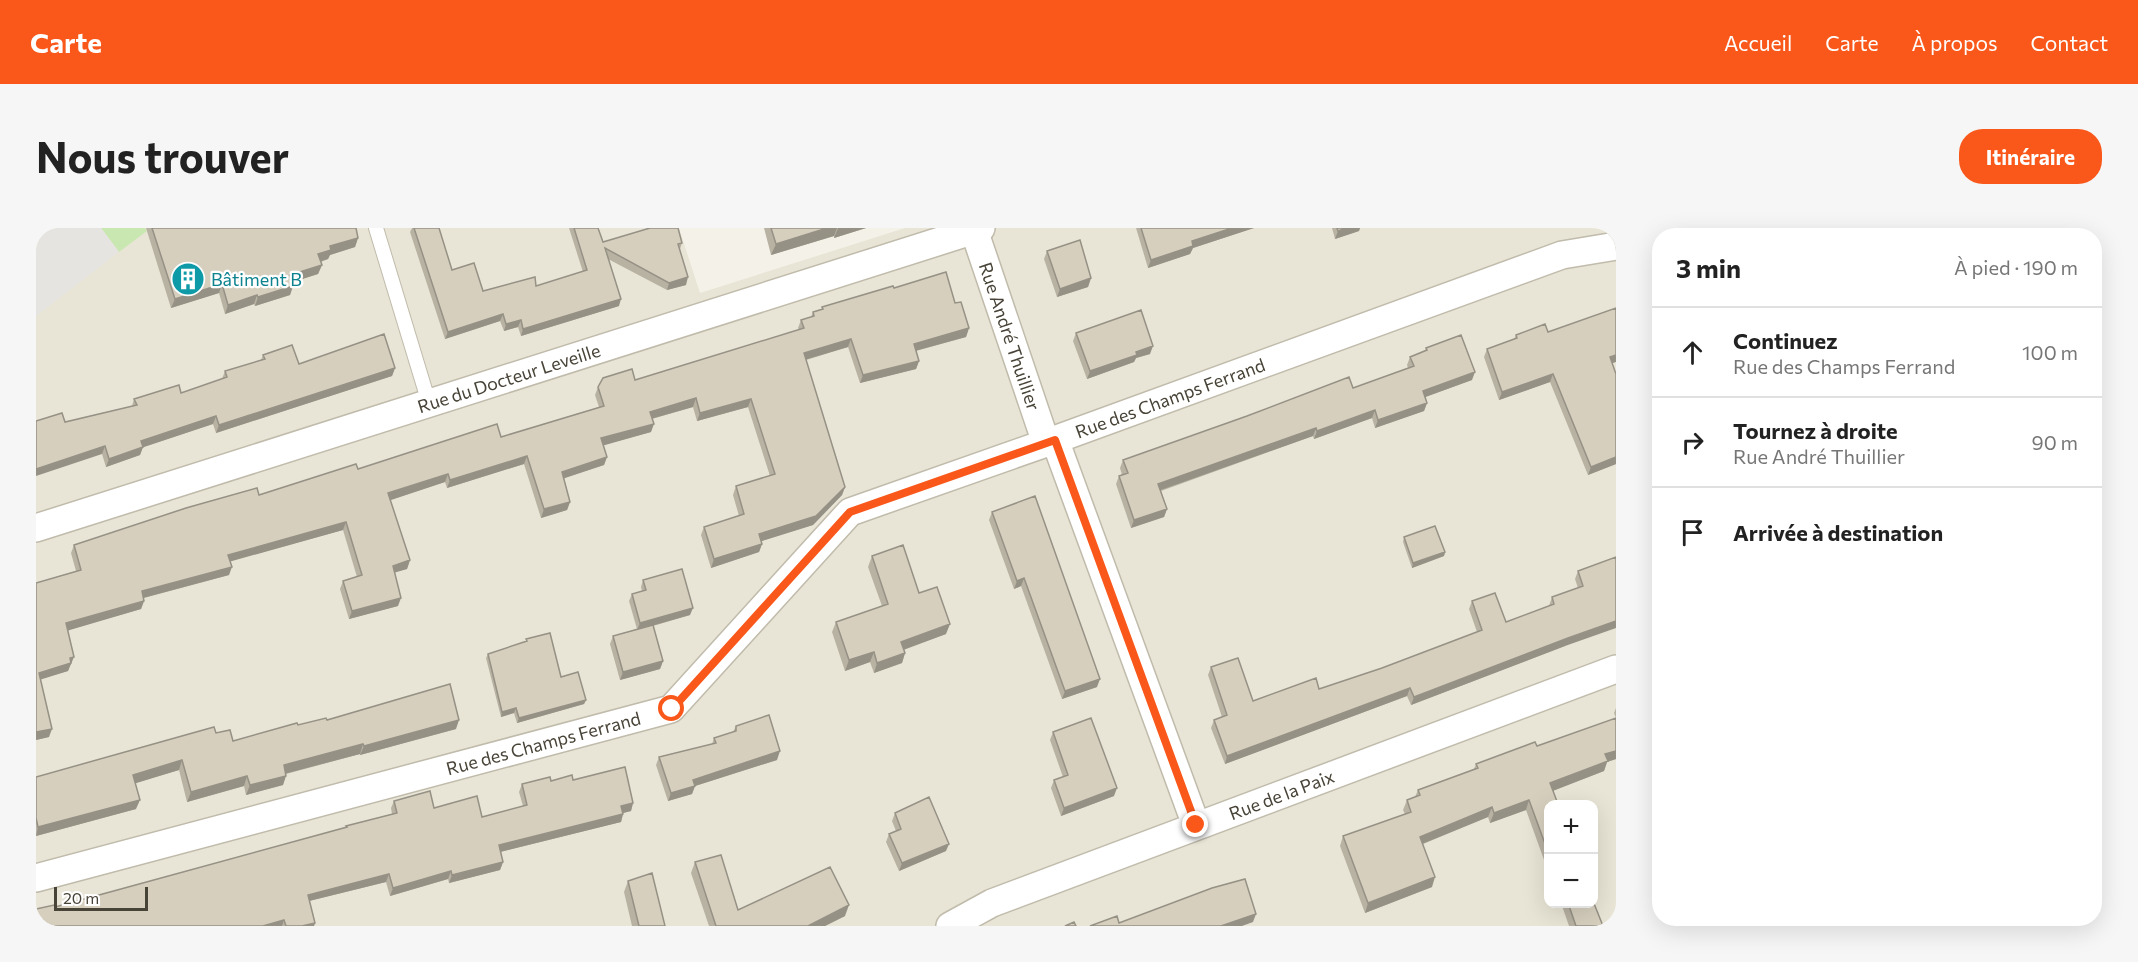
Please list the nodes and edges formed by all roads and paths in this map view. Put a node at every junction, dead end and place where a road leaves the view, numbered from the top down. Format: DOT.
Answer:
graph roads {
  1 [pos="376,228"];
  2 [pos="977,229"];
  3 [pos="1616,246"];
  4 [pos="429,403"];
  5 [pos="1051,442"];
  6 [pos="36,528"];
  7 [pos="1616,669"];
  8 [pos="1196,825"];
  9 [pos="36,878"];
  10 [pos="950,926"];
  1 -- 4 [label="lane"];
  2 -- 4 [label="street, Rue du Docteur Leveille"];
  2 -- 5 [label="street, Rue André Thuillier"];
  3 -- 5 [label="street, Rue des Champs Ferrand"];
  4 -- 6 [label="street, Rue du Docteur Leveille"];
  5 -- 8 [label="street, Rue André Thuillier"];
  5 -- 9 [label="street, Rue des Champs Ferrand"];
  7 -- 8 [label="street, Rue de la Paix"];
  8 -- 10 [label="street, Rue de la Paix"];
}
